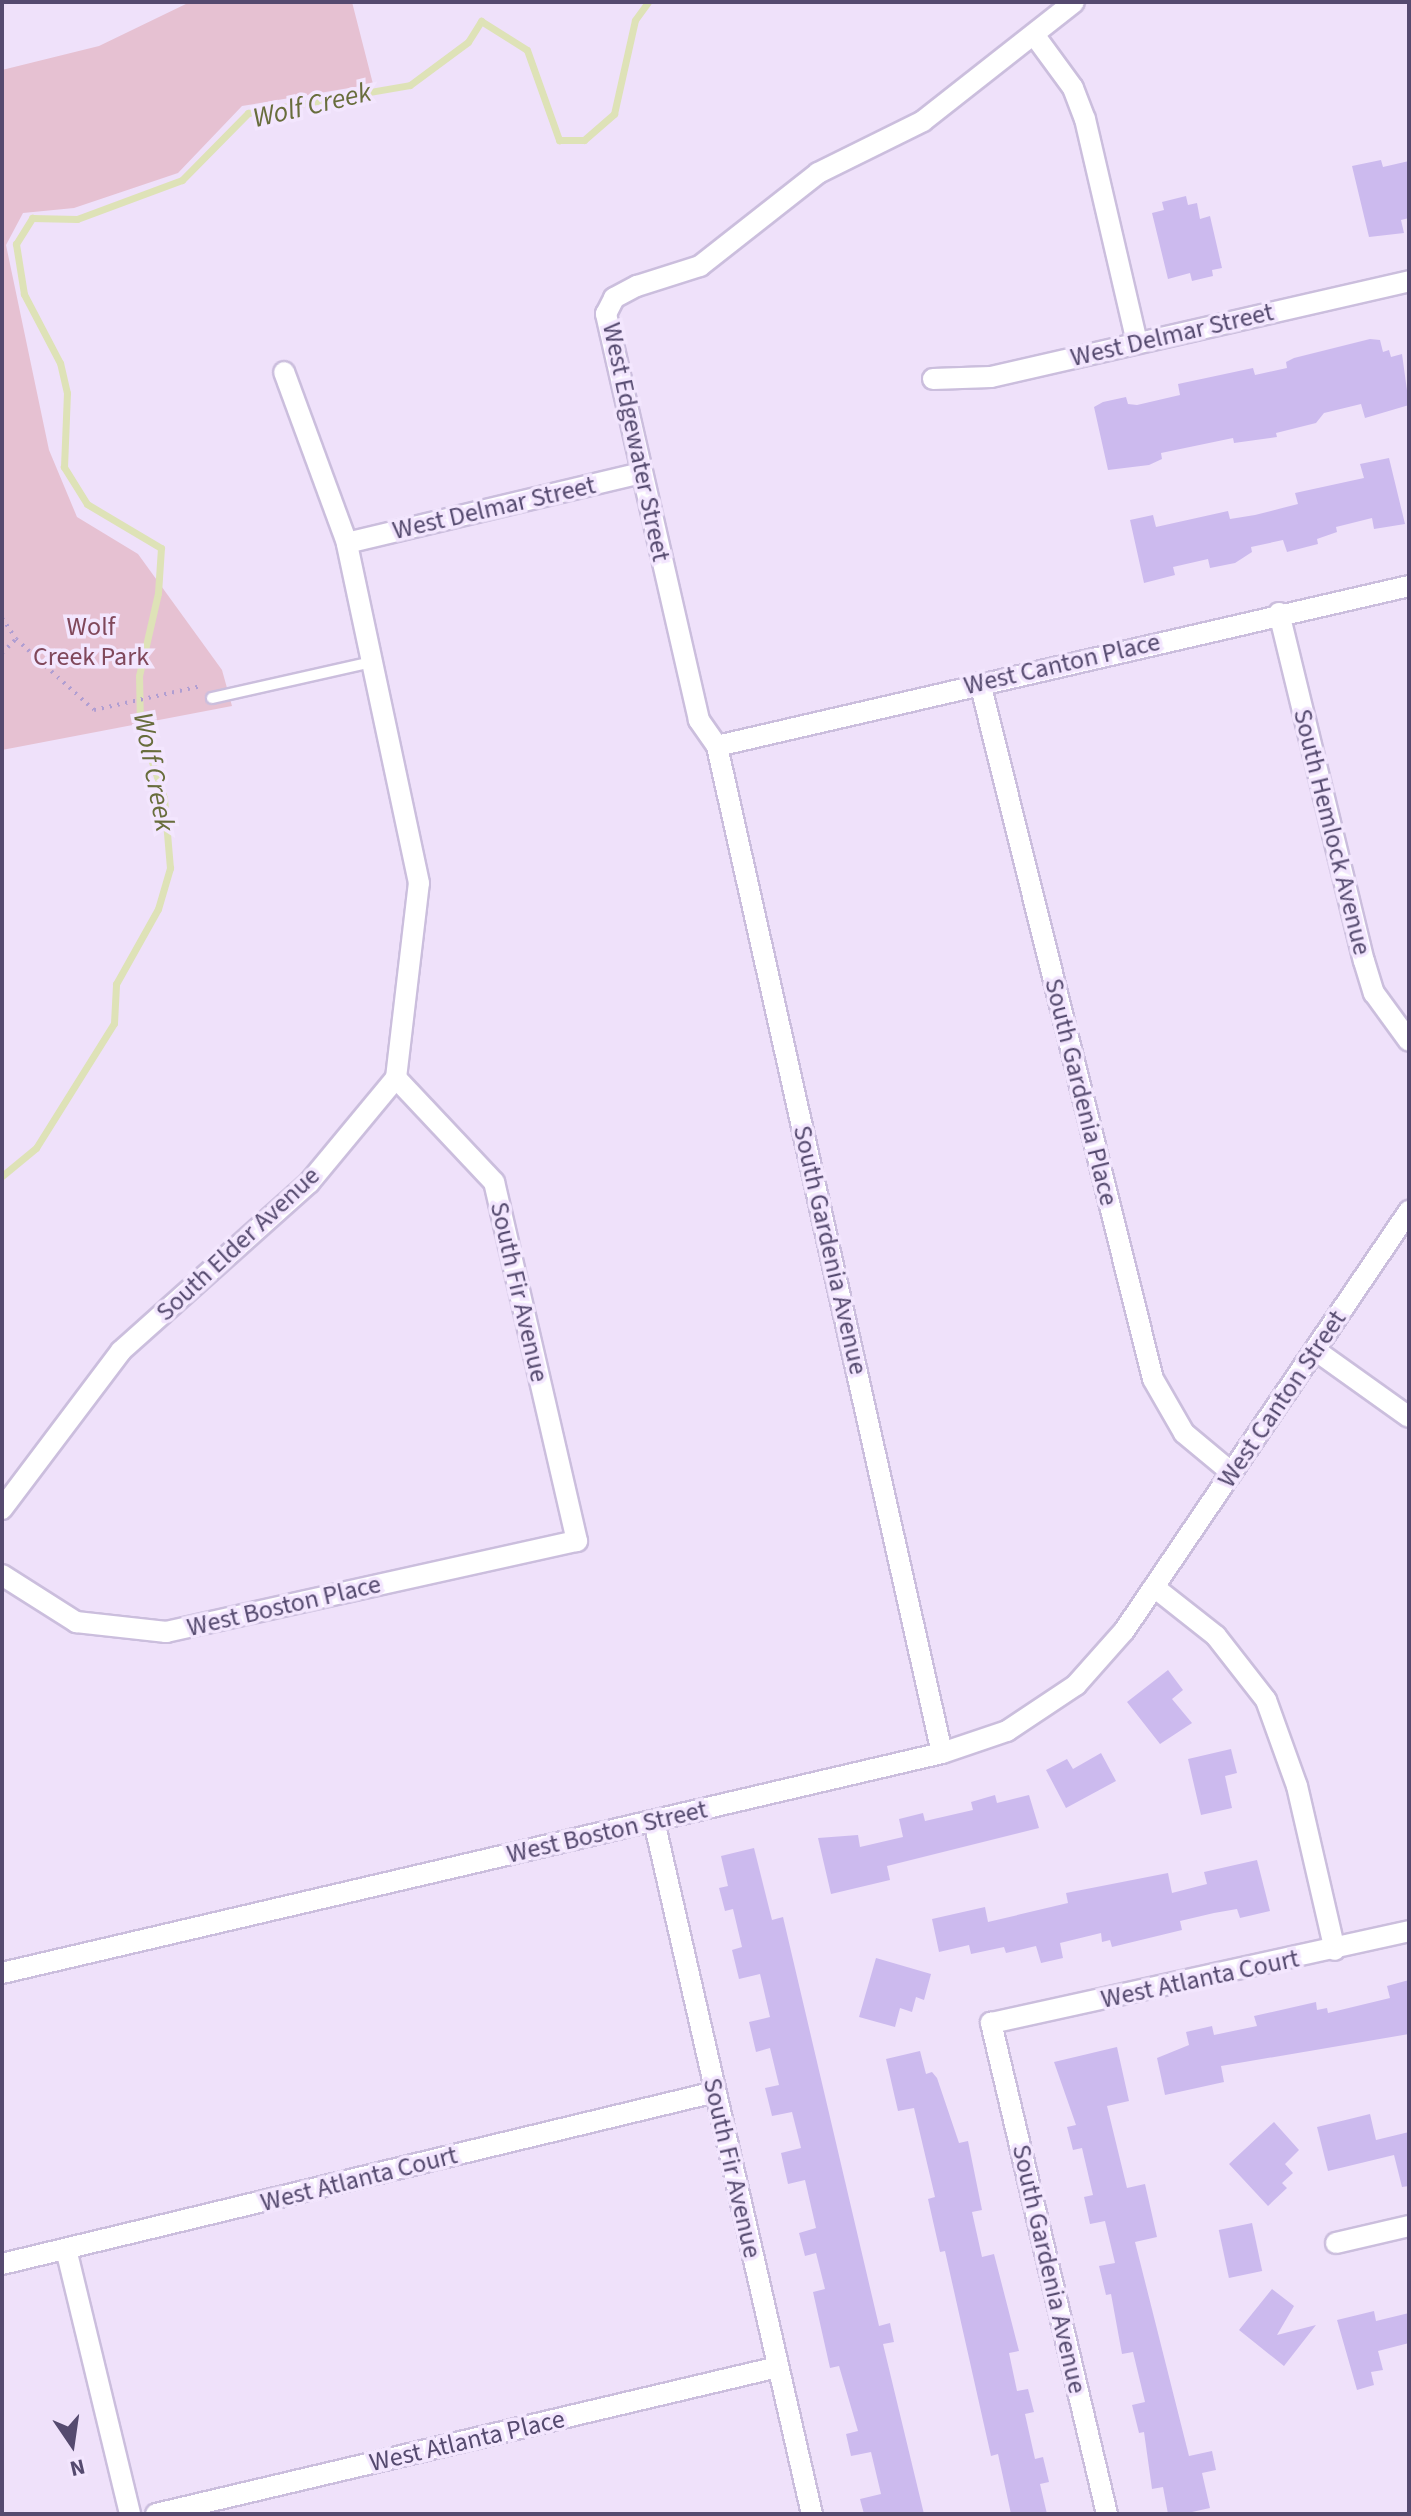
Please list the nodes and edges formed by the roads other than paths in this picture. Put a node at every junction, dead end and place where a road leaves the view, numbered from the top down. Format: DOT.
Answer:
graph roads {
  1 [pos="1074,2"];
  2 [pos="1035,36"];
  3 [pos="1409,281"];
  4 [pos="1137,342"];
  5 [pos="284,372"];
  6 [pos="933,379"];
  7 [pos="640,473"];
  8 [pos="347,543"];
  9 [pos="1409,586"];
  10 [pos="1279,613"];
  11 [pos="372,662"];
  12 [pos="980,683"];
  13 [pos="212,698"];
  14 [pos="717,746"];
  15 [pos="1409,1041"];
  16 [pos="396,1078"];
  17 [pos="1409,1211"];
  18 [pos="1315,1350"];
  19 [pos="1409,1417"];
  20 [pos="1232,1473"];
  21 [pos="2,1509"];
  22 [pos="577,1541"];
  23 [pos="2,1575"];
  24 [pos="1154,1587"];
  25 [pos="942,1753"];
  26 [pos="654,1821"];
  27 [pos="1409,1931"];
  28 [pos="1335,1950"];
  29 [pos="2,1973"];
  30 [pos="991,2023"];
  31 [pos="715,2092"];
  32 [pos="1409,2226"];
  33 [pos="1336,2243"];
  34 [pos="66,2249"];
  35 [pos="2,2264"];
  36 [pos="778,2367"];
  37 [pos="130,2514"];
  38 [pos="156,2514"];
  39 [pos="812,2514"];
  40 [pos="1107,2514"];
  1 -- 2 [label="street, West Edgewater Street"];
  2 -- 4 [label="street"];
  2 -- 7 [label="street, West Edgewater Street"];
  3 -- 4 [label="street, West Delmar Street"];
  4 -- 6 [label="street, West Delmar Street"];
  5 -- 8 [label="street"];
  7 -- 8 [label="street, West Delmar Street"];
  7 -- 14 [label="street, West Edgewater Street"];
  8 -- 11 [label="street"];
  9 -- 10 [label="street, West Canton Place"];
  10 -- 12 [label="street, West Canton Place"];
  10 -- 15 [label="street, South Hemlock Avenue"];
  11 -- 13 [label="lane"];
  11 -- 16 [label="street"];
  12 -- 14 [label="street, West Canton Place"];
  12 -- 20 [label="street, South Gardenia Place"];
  14 -- 25 [label="street, South Gardenia Avenue"];
  16 -- 21 [label="street, South Elder Avenue"];
  16 -- 22 [label="street, South Fir Avenue"];
  17 -- 18 [label="street, West Canton Street"];
  18 -- 19 [label="street"];
  18 -- 20 [label="street, West Canton Street"];
  20 -- 24 [label="street, West Canton Street"];
  22 -- 23 [label="street, West Boston Place"];
  24 -- 25 [label="street, West Boston Street"];
  24 -- 28 [label="street"];
  25 -- 26 [label="street, West Boston Street"];
  26 -- 29 [label="street, West Boston Street"];
  26 -- 31 [label="street, South Fir Avenue"];
  27 -- 28 [label="street, West Atlanta Court"];
  28 -- 30 [label="street, West Atlanta Court"];
  30 -- 40 [label="street, South Gardenia Avenue"];
  31 -- 34 [label="street, West Atlanta Court"];
  31 -- 36 [label="street, South Fir Avenue"];
  32 -- 33 [label="street"];
  34 -- 35 [label="street, West Atlanta Court"];
  34 -- 37 [label="street"];
  36 -- 38 [label="street, West Atlanta Place"];
  36 -- 39 [label="street, South Fir Avenue"];
}
